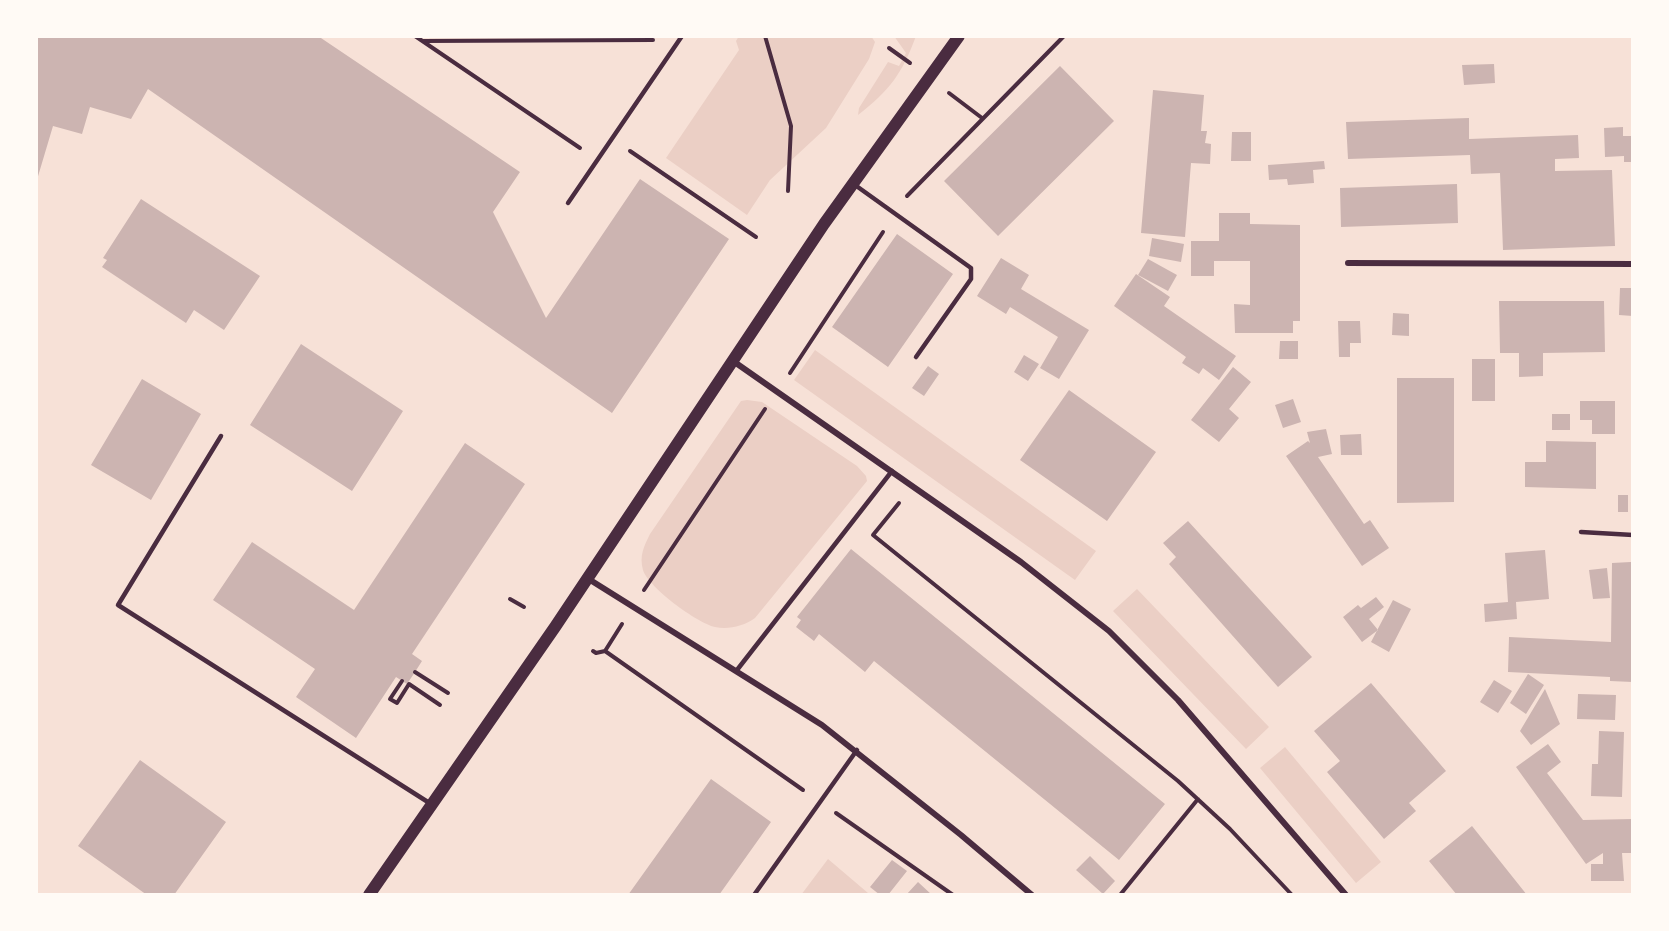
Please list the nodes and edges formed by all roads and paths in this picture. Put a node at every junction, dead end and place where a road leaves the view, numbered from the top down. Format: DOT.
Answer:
graph roads {
  1 [pos="415,36"];
  2 [pos="765,36"];
  3 [pos="959,36"];
  4 [pos="1064,36"];
  5 [pos="681,38"];
  6 [pos="423,41"];
  7 [pos="613,139"];
  8 [pos="598,160"];
  9 [pos="853,184"];
  10 [pos="788,191"];
  11 [pos="568,203"];
  12 [pos="896,213"];
  13 [pos="756,237"];
  14 [pos="1348,263"];
  15 [pos="1633,264"];
  16 [pos="916,357"];
  17 [pos="732,360"];
  18 [pos="777,391"];
  19 [pos="221,436"];
  20 [pos="892,471"];
  21 [pos="913,486"];
  22 [pos="1581,532"];
  23 [pos="1633,536"];
  24 [pos="587,578"];
  25 [pos="510,599"];
  26 [pos="634,606"];
  27 [pos="524,607"];
  28 [pos="593,651"];
  29 [pos="605,651"];
  30 [pos="737,670"];
  31 [pos="415,672"];
  32 [pos="402,681"];
  33 [pos="448,693"];
  34 [pos="440,705"];
  35 [pos="857,750"];
  36 [pos="1198,799"];
  37 [pos="820,802"];
  38 [pos="431,804"];
  39 [pos="369,895"];
  40 [pos="754,895"];
  41 [pos="953,895"];
  42 [pos="1032,895"];
  43 [pos="1120,895"];
  44 [pos="1292,895"];
  45 [pos="1346,895"];
  1 -- 6 [label="path"];
  2 -- 10 [label="path"];
  3 -- 9 [label="main road"];
  4 -- 12 [label="path"];
  5 -- 6 [label="path"];
  5 -- 7 [label="lane"];
  6 -- 8 [label="path"];
  7 -- 8 [label="lane"];
  7 -- 13 [label="path"];
  8 -- 11 [label="lane"];
  9 -- 12 [label="lane"];
  9 -- 17 [label="main road"];
  12 -- 16 [label="lane"];
  12 -- 18 [label="path"];
  14 -- 15 [label="street"];
  17 -- 18 [label="street"];
  17 -- 24 [label="main road"];
  18 -- 20 [label="street"];
  18 -- 26 [label="path"];
  19 -- 38 [label="lane"];
  20 -- 21 [label="street"];
  20 -- 30 [label="lane"];
  21 -- 36 [label="path"];
  21 -- 45 [label="street"];
  22 -- 23 [label="lane"];
  24 -- 26 [label="street"];
  24 -- 38 [label="main road"];
  25 -- 27 [label="path"];
  26 -- 29 [label="path"];
  26 -- 30 [label="street"];
  28 -- 29 [label="path"];
  29 -- 37 [label="path"];
  30 -- 35 [label="street"];
  31 -- 33 [label="path"];
  32 -- 34 [label="path"];
  35 -- 37 [label="lane"];
  35 -- 42 [label="street"];
  36 -- 43 [label="path"];
  36 -- 44 [label="path"];
  37 -- 40 [label="lane"];
  37 -- 41 [label="path"];
  38 -- 39 [label="main road"];
}
